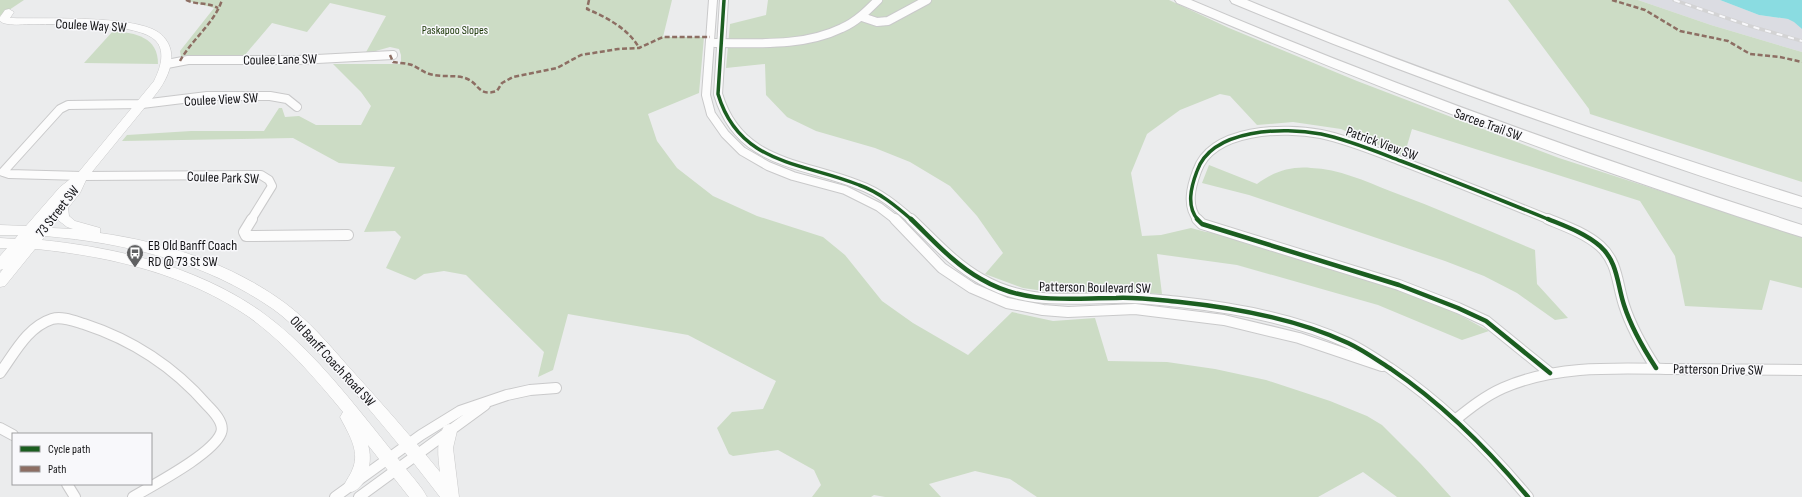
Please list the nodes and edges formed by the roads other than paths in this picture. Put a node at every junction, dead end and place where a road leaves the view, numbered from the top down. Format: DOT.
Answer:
graph roads {
  1 [pos="713,0"];
  2 [pos="724,0"];
  3 [pos="878,0"];
  4 [pos="927,0"];
  5 [pos="1181,0"];
  6 [pos="1236,0"];
  7 [pos="9,12"];
  8 [pos="862,17"];
  9 [pos="709,43"];
  10 [pos="721,43"];
  11 [pos="392,55"];
  12 [pos="167,64"];
  13 [pos="142,104"];
  14 [pos="297,107"];
  15 [pos="736,130"];
  16 [pos="724,134"];
  17 [pos="82,176"];
  18 [pos="861,185"];
  19 [pos="853,194"];
  20 [pos="1802,203"];
  21 [pos="62,209"];
  22 [pos="0,230"];
  23 [pos="1802,231"];
  24 [pos="41,232"];
  25 [pos="348,235"];
  26 [pos="30,237"];
  27 [pos="0,243"];
  28 [pos="17,243"];
  29 [pos="136,245"];
  30 [pos="0,265"];
  31 [pos="0,282"];
  32 [pos="1656,368"];
  33 [pos="1390,369"];
  34 [pos="1802,370"];
  35 [pos="0,373"];
  36 [pos="1550,373"];
  37 [pos="556,388"];
  38 [pos="340,400"];
  39 [pos="489,403"];
  40 [pos="1455,420"];
  41 [pos="0,428"];
  42 [pos="449,431"];
  43 [pos="12,434"];
  44 [pos="412,449"];
  45 [pos="392,465"];
  46 [pos="68,485"];
  47 [pos="152,485"];
  48 [pos="152,485"];
  49 [pos="355,491"];
  50 [pos="75,497"];
  51 [pos="133,497"];
  52 [pos="335,497"];
  53 [pos="419,497"];
  54 [pos="450,497"];
  55 [pos="1528,497"];
  1 -- 9 [label="street, Patterson Boulevard SW"];
  2 -- 10 [label="street, Patterson Boulevard SW"];
  3 -- 8 [label="street"];
  4 -- 8 [label="street"];
  5 -- 23 [label="highway, Sarcee Trail SW"];
  6 -- 20 [label="highway, Sarcee Trail SW"];
  7 -- 12 [label="main road, Coulee Way SW"];
  8 -- 10 [label="street"];
  9 -- 10 [label="street"];
  9 -- 16 [label="street, Patterson Boulevard SW"];
  10 -- 15 [label="street, Patterson Boulevard SW"];
  11 -- 12 [label="street, Coulee Lane SW"];
  12 -- 13 [label="main road"];
  13 -- 14 [label="street, Coulee View SW"];
  13 -- 17 [label="main road"];
  13 -- 17 [label="street, Coulee View SW"];
  15 -- 16 [label="street"];
  15 -- 18 [label="street, Patterson Boulevard SW"];
  16 -- 19 [label="street, Patterson Boulevard SW"];
  17 -- 21 [label="main road, 73 Street SW"];
  17 -- 25 [label="street, Coulee Park SW"];
  17 -- 26 [label="main road, 73 Street SW"];
  18 -- 19 [label="street"];
  18 -- 33 [label="street, Patterson Boulevard SW"];
  19 -- 33 [label="street, Patterson Boulevard SW"];
  21 -- 24 [label="main road, 73 Street SW"];
  21 -- 29 [label="main road"];
  22 -- 26 [label="main road, Old Banff Coach Road SW"];
  24 -- 26 [label="main road, 73 Street SW"];
  24 -- 29 [label="main road, Old Banff Coach Road SW"];
  26 -- 28 [label="main road, Old Banff Coach Road SW"];
  26 -- 31 [label="main road, 73 Street SW"];
  26 -- 38 [label="main road, Old Banff Coach Road SW"];
  27 -- 28 [label="main road, Old Banff Coach Road SW"];
  28 -- 30 [label="main road, 73 Street SW"];
  29 -- 44 [label="main road, Old Banff Coach Road SW"];
  32 -- 34 [label="street, Patterson Drive SW"];
  32 -- 36 [label="street, Patterson Drive SW"];
  32 -- 36 [label="street, Patrick View SW"];
  33 -- 40 [label="street, Patterson Boulevard SW"];
  35 -- 47 [label="street"];
  36 -- 40 [label="street, Patterson Drive SW"];
  37 -- 39 [label="street"];
  38 -- 45 [label="main road, Old Banff Coach Road SW"];
  38 -- 49 [label="main road"];
  39 -- 42 [label="street"];
  39 -- 44 [label="street"];
  40 -- 55 [label="street, Patterson Boulevard SW"];
  41 -- 43 [label="street"];
  42 -- 44 [label="street"];
  42 -- 54 [label="main road"];
  44 -- 45 [label="street"];
  44 -- 54 [label="main road, Old Banff Coach Road SW"];
  45 -- 49 [label="street"];
  45 -- 53 [label="main road, Old Banff Coach Road SW"];
  46 -- 50 [label="street"];
  48 -- 51 [label="street"];
  49 -- 52 [label="street"];
}
